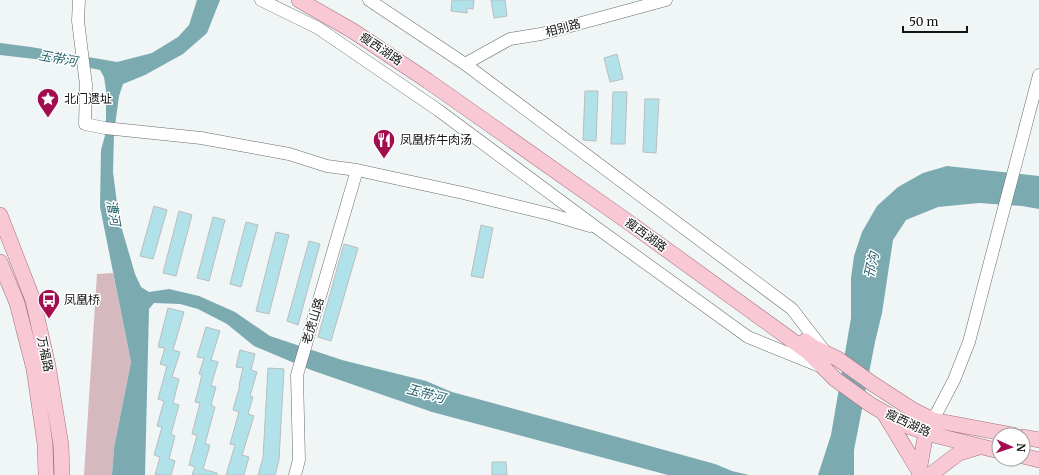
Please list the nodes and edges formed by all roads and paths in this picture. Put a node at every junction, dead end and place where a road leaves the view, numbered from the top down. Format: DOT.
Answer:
graph roads {
  1 [pos="79,0"];
  2 [pos="261,0"];
  3 [pos="299,0"];
  4 [pos="320,0"];
  5 [pos="369,0"];
  6 [pos="666,0"];
  7 [pos="465,64"];
  8 [pos="1039,75"];
  9 [pos="357,170"];
  10 [pos="0,214"];
  11 [pos="597,228"];
  12 [pos="0,262"];
  13 [pos="829,360"];
  14 [pos="878,408"];
  15 [pos="931,429"];
  16 [pos="991,433"];
  17 [pos="982,447"];
  18 [pos="991,449"];
  19 [pos="924,474"];
  20 [pos="46,475"];
  21 [pos="62,475"];
  22 [pos="295,475"];
  1 -- 9 [label="street"];
  2 -- 11 [label="street"];
  3 -- 13 [label="main road, 瘦西湖路"];
  4 -- 13 [label="main road, 瘦西湖路"];
  5 -- 7 [label="street"];
  6 -- 7 [label="street, 相别路"];
  7 -- 13 [label="street"];
  8 -- 15 [label="street"];
  9 -- 11 [label="street"];
  9 -- 22 [label="street, 老虎山路"];
  10 -- 21 [label="main road, 万福路"];
  11 -- 13 [label="street"];
  12 -- 20 [label="main road, 万福路"];
  13 -- 14 [label="main road, 瘦西湖路"];
  13 -- 15 [label="main road, 瘦西湖路"];
  14 -- 15 [label="main road, 瘦西湖路"];
  14 -- 19 [label="main road"];
  15 -- 16 [label="main road, 瘦西湖路"];
  15 -- 17 [label="main road, 瘦西湖路"];
  15 -- 19 [label="main road"];
  17 -- 18 [label="main road, 瘦西湖路"];
  17 -- 19 [label="main road"];
}
